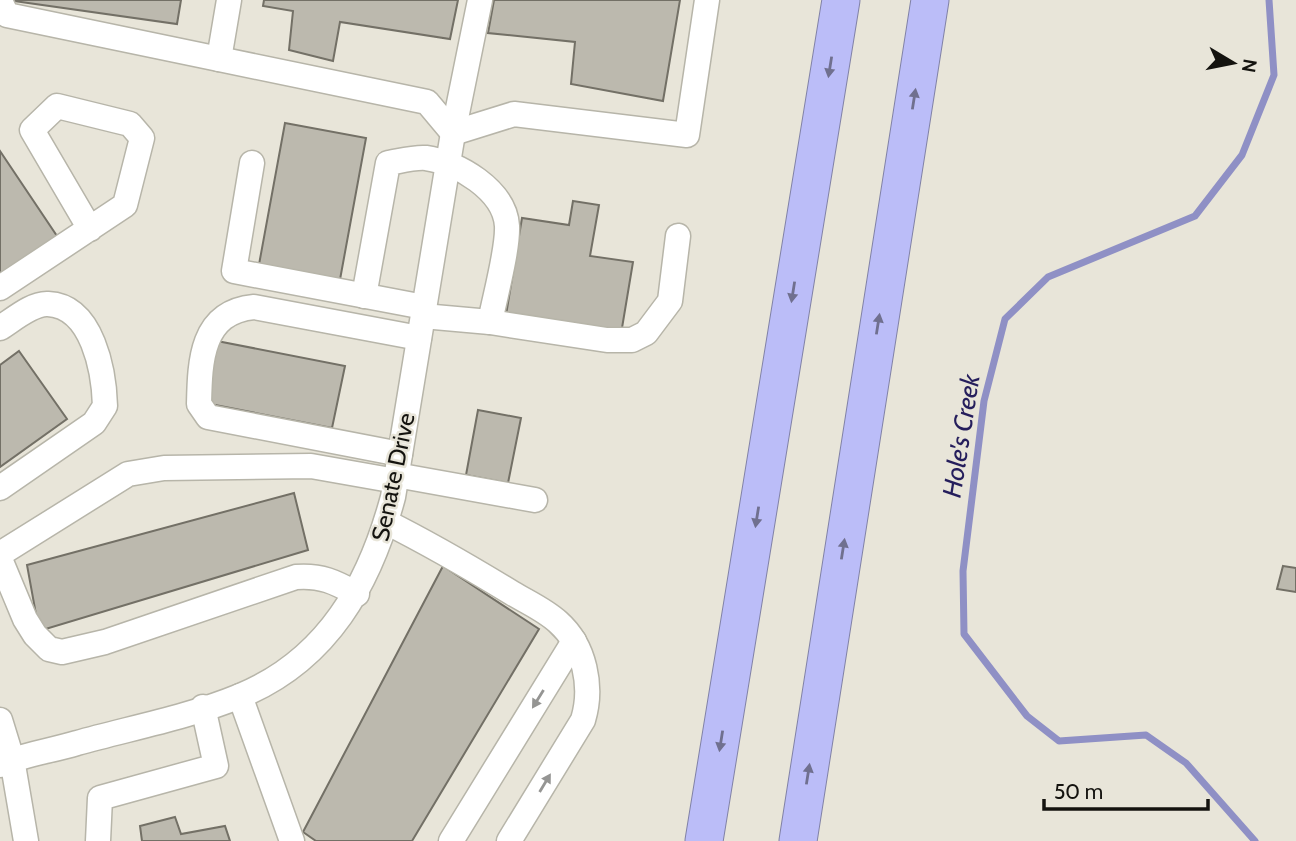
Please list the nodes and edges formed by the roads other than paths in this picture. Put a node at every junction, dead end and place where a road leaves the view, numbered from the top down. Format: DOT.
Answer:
graph roads {
  1 [pos="229,0"];
  2 [pos="480,0"];
  3 [pos="707,0"];
  4 [pos="841,0"];
  5 [pos="930,0"];
  6 [pos="0,1"];
  7 [pos="219,59"];
  8 [pos="453,133"];
  9 [pos="253,163"];
  10 [pos="448,163"];
  11 [pos="90,229"];
  12 [pos="678,236"];
  13 [pos="0,288"];
  14 [pos="364,296"];
  15 [pos="422,320"];
  16 [pos="490,322"];
  17 [pos="0,328"];
  18 [pos="397,470"];
  19 [pos="0,488"];
  20 [pos="535,500"];
  21 [pos="386,522"];
  22 [pos="0,554"];
  23 [pos="0,559"];
  24 [pos="357,594"];
  25 [pos="574,641"];
  26 [pos="240,696"];
  27 [pos="203,707"];
  28 [pos="0,720"];
  29 [pos="6,762"];
  30 [pos="26,841"];
  31 [pos="98,841"];
  32 [pos="292,841"];
  33 [pos="451,841"];
  34 [pos="509,841"];
  35 [pos="704,841"];
  36 [pos="798,841"];
  1 -- 7 [label="street"];
  2 -- 8 [label="street, Senate Drive"];
  3 -- 8 [label="street"];
  4 -- 35 [label="highway, one-way"];
  36 -- 5 [label="highway, one-way"];
  6 -- 7 [label="street"];
  7 -- 8 [label="street"];
  8 -- 10 [label="street, Senate Drive"];
  9 -- 14 [label="street"];
  10 -- 14 [label="street"];
  10 -- 15 [label="street, Senate Drive"];
  10 -- 16 [label="street"];
  11 -- 11 [label="street"];
  11 -- 13 [label="street"];
  12 -- 16 [label="street"];
  14 -- 15 [label="street"];
  15 -- 16 [label="street"];
  15 -- 18 [label="street, Senate Drive"];
  15 -- 18 [label="street"];
  17 -- 19 [label="street"];
  18 -- 20 [label="street"];
  18 -- 21 [label="street, Senate Drive"];
  18 -- 22 [label="street"];
  21 -- 24 [label="street, Senate Drive"];
  21 -- 25 [label="street"];
  23 -- 24 [label="street"];
  24 -- 26 [label="street, Senate Drive"];
  25 -- 33 [label="street, one-way"];
  34 -- 25 [label="street, one-way"];
  26 -- 27 [label="street, Senate Drive"];
  26 -- 32 [label="street"];
  27 -- 29 [label="street, Senate Drive"];
  27 -- 31 [label="street"];
  28 -- 29 [label="street"];
  29 -- 30 [label="street"];
}
